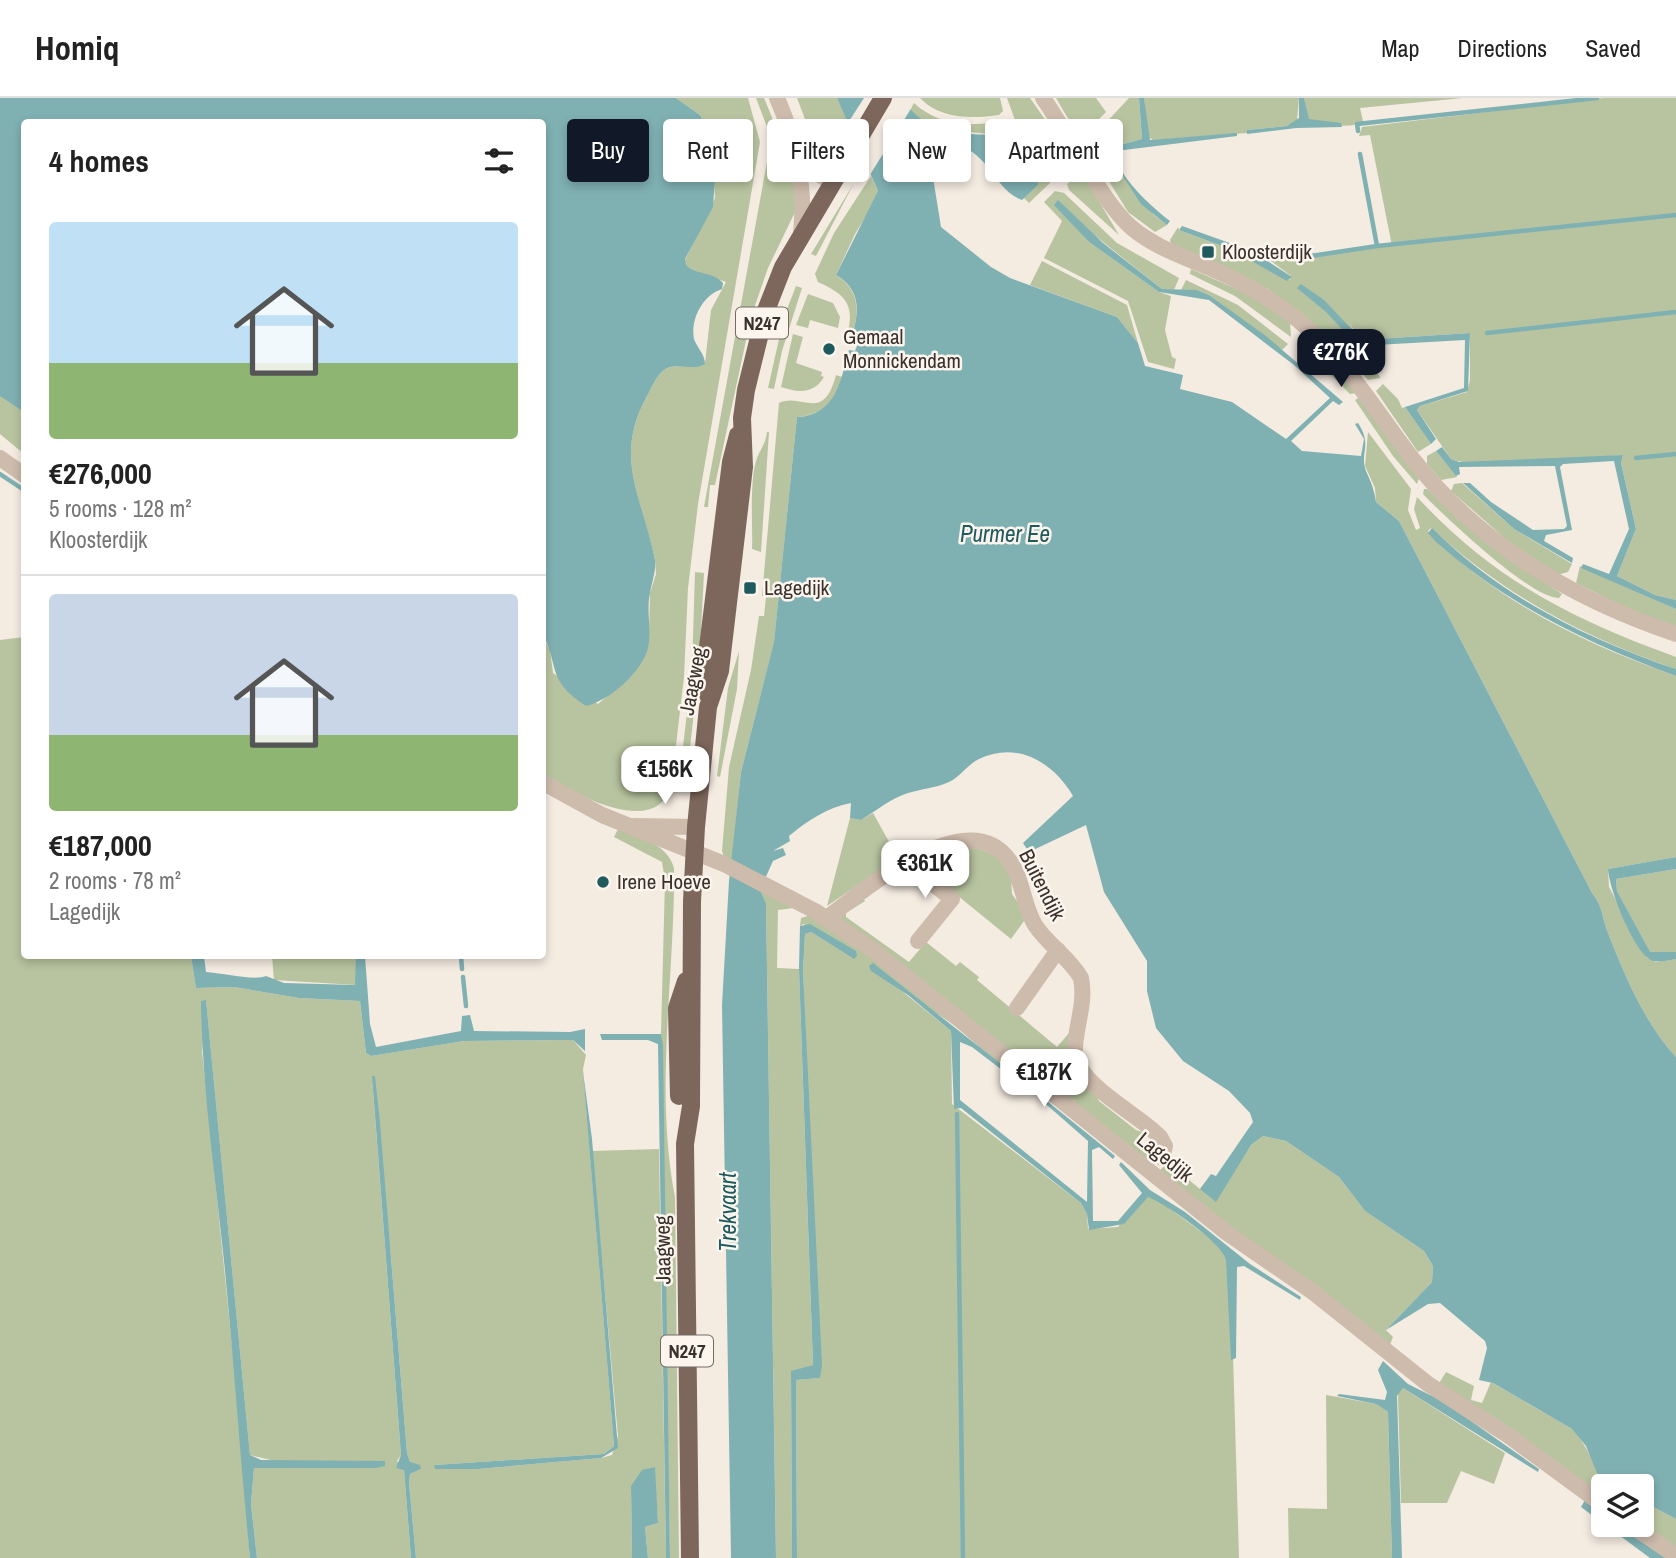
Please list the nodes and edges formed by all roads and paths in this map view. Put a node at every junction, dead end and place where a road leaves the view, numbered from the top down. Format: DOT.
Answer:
graph roads {
  1 [pos="777,98"];
  2 [pos="883,98"];
  3 [pos="1043,98"];
  4 [pos="786,119"];
  5 [pos="869,121"];
  6 [pos="801,182"];
  7 [pos="831,183"];
  8 [pos="801,234"];
  9 [pos="0,458"];
  10 [pos="21,473"];
  11 [pos="1676,634"];
  12 [pos="546,784"];
  13 [pos="634,826"];
  14 [pos="696,827"];
  15 [pos="695,852"];
  16 [pos="906,862"];
  17 [pos="827,918"];
  18 [pos="918,941"];
  19 [pos="1058,950"];
  20 [pos="1017,1008"];
  21 [pos="1162,1158"];
  22 [pos="1591,1496"];
  23 [pos="1648,1537"];
  24 [pos="1676,1556"];
  25 [pos="690,1558"];
  1 -- 4 [label="street"];
  2 -- 5 [label="main road, Jaagweg / N247"];
  3 -- 11 [label="street"];
  6 -- 8 [label="street"];
  7 -- 8 [label="main road, Jaagweg / N247"];
  8 -- 14 [label="main road, Jaagweg / N247"];
  9 -- 10 [label="street"];
  12 -- 13 [label="street"];
  13 -- 14 [label="street"];
  13 -- 15 [label="street, Lagedijk"];
  14 -- 15 [label="main road, Jaagweg / N247"];
  15 -- 17 [label="street, Lagedijk"];
  15 -- 25 [label="main road, Jaagweg / N247"];
  16 -- 17 [label="street, Buitendijk"];
  16 -- 18 [label="street"];
  16 -- 19 [label="street, Buitendijk"];
  17 -- 22 [label="street, Lagedijk"];
  19 -- 20 [label="street, Buitendijk"];
  19 -- 21 [label="street, Buitendijk"];
  23 -- 24 [label="street"];
}
